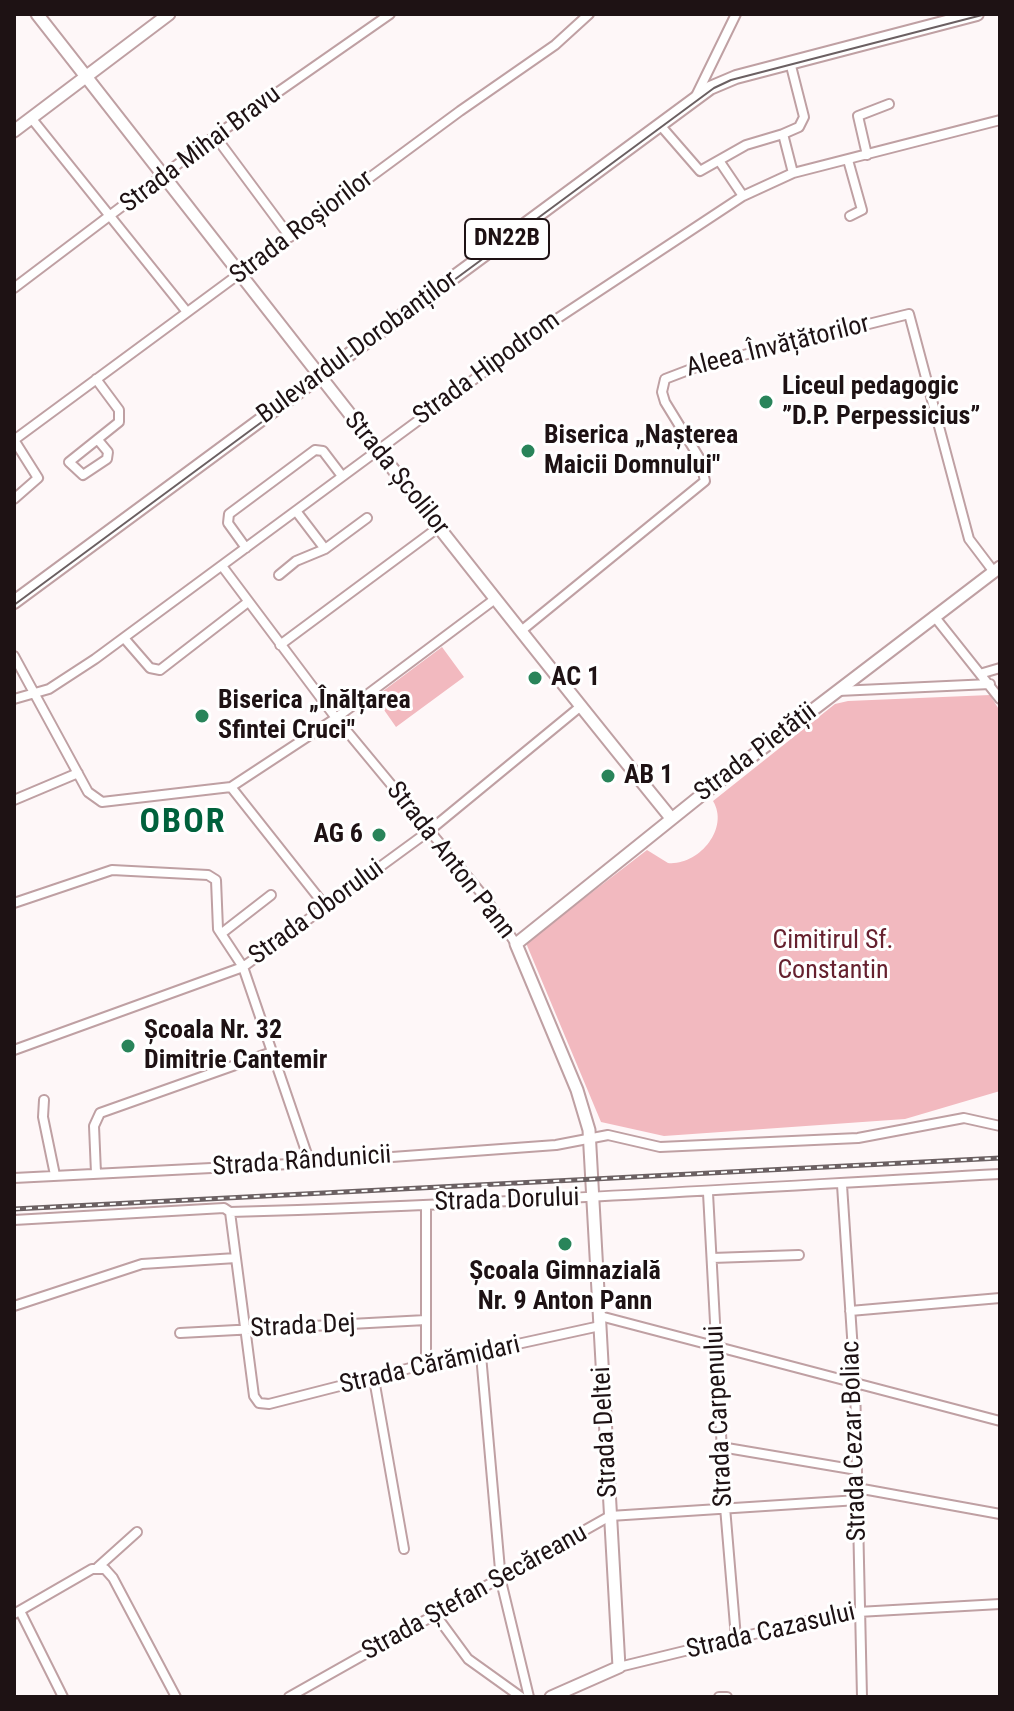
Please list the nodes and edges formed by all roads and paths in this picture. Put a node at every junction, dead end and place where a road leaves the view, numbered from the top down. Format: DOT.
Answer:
graph roads {
  1 [pos="37,14"];
  2 [pos="169,14"];
  3 [pos="390,14"];
  4 [pos="589,14"];
  5 [pos="736,14"];
  6 [pos="977,14"];
  7 [pos="790,62"];
  8 [pos="87,78"];
  9 [pos="694,99"];
  10 [pos="889,104"];
  11 [pos="32,119"];
  12 [pos="1000,120"];
  13 [pos="660,125"];
  14 [pos="14,131"];
  15 [pos="783,134"];
  16 [pos="215,136"];
  17 [pos="867,155"];
  18 [pos="848,160"];
  19 [pos="720,162"];
  20 [pos="793,173"];
  21 [pos="164,175"];
  22 [pos="743,196"];
  23 [pos="850,216"];
  24 [pos="111,217"];
  25 [pos="290,237"];
  26 [pos="242,274"];
  27 [pos="14,288"];
  28 [pos="187,312"];
  29 [pos="318,377"];
  30 [pos="96,379"];
  31 [pos="14,440"];
  32 [pos="98,440"];
  33 [pos="377,450"];
  34 [pos="342,476"];
  35 [pos="14,499"];
  36 [pos="296,511"];
  37 [pos="367,518"];
  38 [pos="439,527"];
  39 [pos="246,548"];
  40 [pos="325,549"];
  41 [pos="222,566"];
  42 [pos="997,570"];
  43 [pos="279,575"];
  44 [pos="495,599"];
  45 [pos="14,602"];
  46 [pos="248,602"];
  47 [pos="934,616"];
  48 [pos="521,631"];
  49 [pos="124,638"];
  50 [pos="280,645"];
  51 [pos="14,656"];
  52 [pos="1000,668"];
  53 [pos="983,673"];
  54 [pos="990,684"];
  55 [pos="838,691"];
  56 [pos="35,692"];
  57 [pos="14,699"];
  58 [pos="1000,699"];
  59 [pos="581,706"];
  60 [pos="336,718"];
  61 [pos="78,773"];
  62 [pos="231,787"];
  63 [pos="14,800"];
  64 [pos="671,818"];
  65 [pos="429,831"];
  66 [pos="271,895"];
  67 [pos="14,903"];
  68 [pos="326,907"];
  69 [pos="222,933"];
  70 [pos="516,944"];
  71 [pos="243,967"];
  72 [pos="14,1050"];
  73 [pos="272,1052"];
  74 [pos="44,1100"];
  75 [pos="1000,1126"];
  76 [pos="590,1140"];
  77 [pos="310,1163"];
  78 [pos="96,1173"];
  79 [pos="1000,1174"];
  80 [pos="55,1175"];
  81 [pos="14,1177"];
  82 [pos="842,1185"];
  83 [pos="708,1193"];
  84 [pos="592,1198"];
  85 [pos="426,1205"];
  86 [pos="230,1212"];
  87 [pos="14,1220"];
  88 [pos="799,1255"];
  89 [pos="236,1258"];
  90 [pos="712,1258"];
  91 [pos="1000,1298"];
  92 [pos="14,1306"];
  93 [pos="850,1311"];
  94 [pos="426,1320"];
  95 [pos="600,1321"];
  96 [pos="245,1331"];
  97 [pos="180,1333"];
  98 [pos="715,1344"];
  99 [pos="481,1355"];
  100 [pos="426,1364"];
  101 [pos="374,1379"];
  102 [pos="855,1382"];
  103 [pos="1000,1421"];
  104 [pos="721,1447"];
  105 [pos="857,1470"];
  106 [pos="857,1488"];
  107 [pos="858,1500"];
  108 [pos="725,1507"];
  109 [pos="1000,1514"];
  110 [pos="610,1516"];
  111 [pos="137,1532"];
  112 [pos="404,1549"];
  113 [pos="98,1567"];
  114 [pos="501,1581"];
  115 [pos="1000,1604"];
  116 [pos="862,1610"];
  117 [pos="17,1612"];
  118 [pos="435,1614"];
  119 [pos="736,1638"];
  120 [pos="619,1667"];
  121 [pos="63,1697"];
  122 [pos="176,1697"];
  123 [pos="289,1697"];
  124 [pos="521,1697"];
  125 [pos="529,1697"];
  126 [pos="551,1697"];
  127 [pos="719,1697"];
  128 [pos="727,1697"];
  129 [pos="862,1697"];
  1 -- 8 [label="street, Strada Școlilor"];
  2 -- 8 [label="street"];
  3 -- 16 [label="street, Strada Mihai Bravu"];
  4 -- 25 [label="street, Strada Roșiorilor"];
  5 -- 9 [label="street"];
  6 -- 7 [label="main road, Bulevardul Dorobanților / DN22B"];
  7 -- 9 [label="main road, Bulevardul Dorobanților / DN22B"];
  7 -- 15 [label="street"];
  8 -- 11 [label="street"];
  8 -- 21 [label="street, Strada Școlilor"];
  9 -- 13 [label="main road, Bulevardul Dorobanților / DN22B"];
  10 -- 17 [label="street"];
  11 -- 14 [label="street"];
  11 -- 24 [label="street"];
  12 -- 17 [label="street, Strada Hipodrom"];
  13 -- 19 [label="street"];
  13 -- 29 [label="main road, Bulevardul Dorobanților / DN22B"];
  15 -- 19 [label="street"];
  15 -- 20 [label="street"];
  16 -- 21 [label="street, Strada Mihai Bravu"];
  16 -- 25 [label="street"];
  17 -- 18 [label="street, Strada Hipodrom"];
  18 -- 20 [label="street, Strada Hipodrom"];
  18 -- 23 [label="street"];
  19 -- 22 [label="street"];
  20 -- 22 [label="street, Strada Hipodrom"];
  21 -- 24 [label="street, Strada Mihai Bravu"];
  21 -- 26 [label="street, Strada Școlilor"];
  22 -- 33 [label="street, Strada Hipodrom"];
  24 -- 27 [label="street, Strada Mihai Bravu"];
  24 -- 28 [label="street"];
  25 -- 26 [label="street, Strada Roșiorilor"];
  26 -- 28 [label="street, Strada Roșiorilor"];
  26 -- 29 [label="street, Strada Școlilor"];
  28 -- 30 [label="street, Strada Roșiorilor"];
  29 -- 33 [label="street, Strada Școlilor"];
  29 -- 45 [label="main road, Bulevardul Dorobanților / DN22B"];
  30 -- 31 [label="street, Strada Roșiorilor"];
  30 -- 32 [label="street"];
  31 -- 35 [label="street"];
  32 -- 32 [label="street"];
  33 -- 34 [label="street, Strada Hipodrom"];
  33 -- 38 [label="street, Strada Școlilor"];
  34 -- 36 [label="street, Strada Hipodrom"];
  34 -- 39 [label="street"];
  36 -- 39 [label="street, Strada Hipodrom"];
  36 -- 40 [label="street"];
  37 -- 40 [label="street"];
  38 -- 44 [label="street, Strada Școlilor"];
  38 -- 50 [label="street"];
  39 -- 41 [label="street, Strada Hipodrom"];
  40 -- 43 [label="street"];
  41 -- 46 [label="street, Strada Anton Pann"];
  41 -- 49 [label="street, Strada Hipodrom"];
  42 -- 47 [label="street, Strada Pietății"];
  42 -- 48 [label="street, Aleea Învățătorilor"];
  44 -- 48 [label="street, Strada Școlilor"];
  44 -- 60 [label="street"];
  46 -- 49 [label="street"];
  46 -- 50 [label="street, Strada Anton Pann"];
  47 -- 53 [label="street"];
  47 -- 55 [label="street, Strada Pietății"];
  48 -- 59 [label="street, Strada Școlilor"];
  49 -- 56 [label="street, Strada Hipodrom"];
  50 -- 60 [label="street, Strada Anton Pann"];
  51 -- 56 [label="street"];
  52 -- 53 [label="street"];
  53 -- 54 [label="street"];
  54 -- 55 [label="street"];
  54 -- 58 [label="street"];
  55 -- 64 [label="street, Strada Pietății"];
  56 -- 57 [label="street, Strada Hipodrom"];
  56 -- 61 [label="street"];
  59 -- 64 [label="street, Strada Școlilor"];
  59 -- 65 [label="street, Strada Oborului"];
  60 -- 62 [label="street"];
  60 -- 65 [label="street, Strada Anton Pann"];
  61 -- 62 [label="street"];
  61 -- 63 [label="street"];
  62 -- 68 [label="street"];
  64 -- 70 [label="street, Strada Pietății"];
  65 -- 68 [label="street, Strada Oborului"];
  65 -- 70 [label="street, Strada Anton Pann"];
  66 -- 69 [label="street"];
  67 -- 69 [label="street"];
  68 -- 71 [label="street, Strada Oborului"];
  69 -- 71 [label="street"];
  70 -- 76 [label="street, Strada Anton Pann"];
  71 -- 72 [label="street, Strada Oborului"];
  71 -- 73 [label="street"];
  73 -- 77 [label="street"];
  73 -- 78 [label="street"];
  74 -- 80 [label="street"];
  75 -- 76 [label="street, Strada Rândunicii"];
  76 -- 77 [label="street, Strada Rândunicii"];
  76 -- 84 [label="street, Strada Anton Pann"];
  77 -- 78 [label="street, Strada Rândunicii"];
  78 -- 80 [label="street, Strada Rândunicii"];
  79 -- 82 [label="street, Strada Dorului"];
  80 -- 81 [label="street, Strada Rândunicii"];
  82 -- 83 [label="street, Strada Dorului"];
  82 -- 93 [label="street, Strada Cezar Boliac"];
  83 -- 84 [label="street, Strada Dorului"];
  83 -- 90 [label="street, Strada Carpenului"];
  84 -- 85 [label="street, Strada Dorului"];
  84 -- 95 [label="street, Strada Deltei"];
  85 -- 86 [label="street, Strada Dorului"];
  85 -- 94 [label="street"];
  86 -- 87 [label="street, Strada Dorului"];
  86 -- 89 [label="street"];
  88 -- 90 [label="street"];
  89 -- 92 [label="street"];
  89 -- 96 [label="street"];
  90 -- 98 [label="street, Strada Carpenului"];
  91 -- 93 [label="street"];
  93 -- 102 [label="street, Strada Cezar Boliac"];
  94 -- 96 [label="street, Strada Dej"];
  94 -- 100 [label="street"];
  95 -- 98 [label="street, Strada Cărămidari"];
  95 -- 99 [label="street, Strada Cărămidari"];
  95 -- 110 [label="street, Strada Deltei"];
  96 -- 97 [label="street, Strada Dej"];
  96 -- 101 [label="street, Strada Cărămidari"];
  98 -- 102 [label="street, Strada Cărămidari"];
  98 -- 104 [label="street, Strada Carpenului"];
  99 -- 100 [label="street, Strada Cărămidari"];
  99 -- 114 [label="street"];
  100 -- 101 [label="street, Strada Cărămidari"];
  101 -- 112 [label="street"];
  102 -- 103 [label="street, Strada Cărămidari"];
  102 -- 105 [label="street, Strada Cezar Boliac"];
  104 -- 105 [label="street"];
  104 -- 108 [label="street, Strada Carpenului"];
  105 -- 106 [label="street, Strada Cezar Boliac"];
  106 -- 107 [label="street, Strada Cezar Boliac"];
  106 -- 109 [label="street"];
  107 -- 108 [label="street, Strada Ștefan Secăreanu"];
  107 -- 116 [label="street, Strada Cezar Boliac"];
  108 -- 110 [label="street, Strada Ștefan Secăreanu"];
  108 -- 119 [label="street, Strada Carpenului"];
  110 -- 114 [label="street, Strada Ștefan Secăreanu"];
  110 -- 120 [label="street, Strada Deltei"];
  111 -- 113 [label="street"];
  113 -- 117 [label="street"];
  113 -- 122 [label="street"];
  114 -- 118 [label="street, Strada Ștefan Secăreanu"];
  114 -- 125 [label="street"];
  115 -- 116 [label="street, Strada Cazasului"];
  116 -- 119 [label="street, Strada Cazasului"];
  116 -- 129 [label="street, Strada Cezar Boliac"];
  117 -- 121 [label="street"];
  118 -- 123 [label="street, Strada Ștefan Secăreanu"];
  118 -- 124 [label="street"];
  119 -- 120 [label="street, Strada Cazasului"];
  120 -- 126 [label="street, Strada Cazasului"];
  127 -- 128 [label="street"];
}
